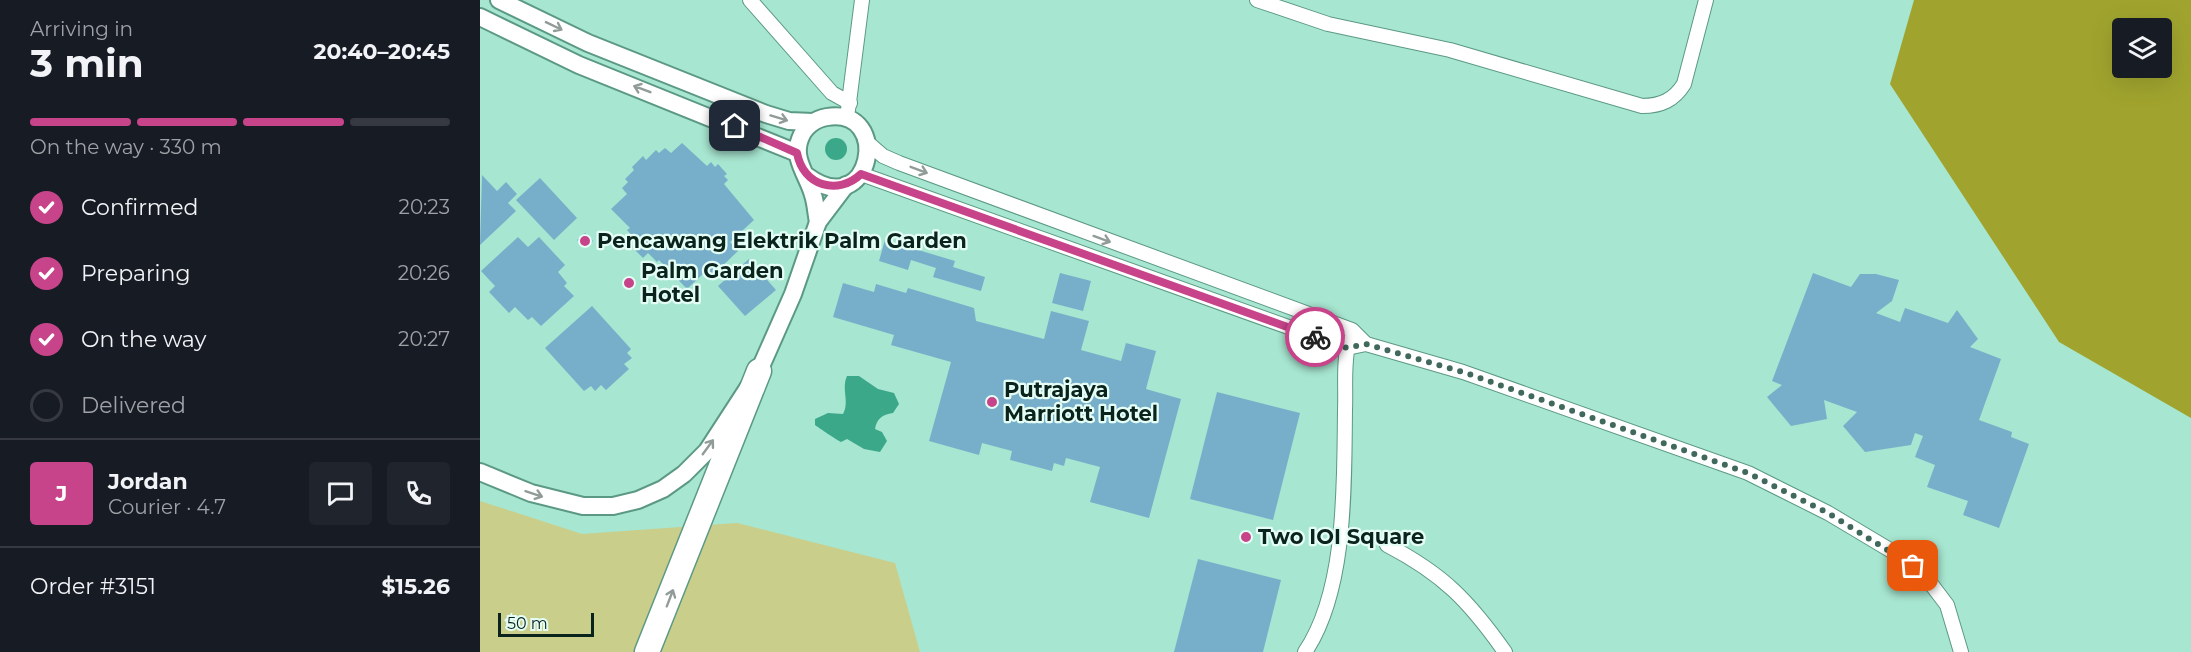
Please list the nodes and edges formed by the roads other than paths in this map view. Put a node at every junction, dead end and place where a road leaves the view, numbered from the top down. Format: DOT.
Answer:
graph roads {
  1 [pos="500,0"];
  2 [pos="750,0"];
  3 [pos="862,0"];
  4 [pos="1257,0"];
  5 [pos="1706,0"];
  6 [pos="485,20"];
  7 [pos="848,110"];
  8 [pos="813,122"];
  9 [pos="868,143"];
  10 [pos="797,153"];
  11 [pos="861,174"];
  12 [pos="807,176"];
  13 [pos="846,185"];
  14 [pos="818,222"];
  15 [pos="1352,330"];
  16 [pos="1366,344"];
  17 [pos="1347,348"];
  18 [pos="759,372"];
  19 [pos="480,472"];
  20 [pos="1387,545"];
  21 [pos="647,652"];
  22 [pos="1305,652"];
  23 [pos="1505,652"];
  24 [pos="1961,652"];
  1 -- 8 [label="street, one-way"];
  2 -- 7 [label="street"];
  3 -- 7 [label="street"];
  4 -- 5 [label="street"];
  10 -- 6 [label="street, one-way"];
  7 -- 8 [label="street"];
  7 -- 9 [label="street"];
  8 -- 10 [label="street"];
  9 -- 11 [label="street"];
  9 -- 15 [label="street, one-way"];
  10 -- 12 [label="street"];
  11 -- 13 [label="street"];
  11 -- 17 [label="street"];
  12 -- 13 [label="street"];
  12 -- 14 [label="street"];
  13 -- 14 [label="street"];
  14 -- 18 [label="street"];
  15 -- 16 [label="street"];
  15 -- 17 [label="street"];
  16 -- 17 [label="street"];
  16 -- 24 [label="street"];
  17 -- 22 [label="street"];
  19 -- 18 [label="street, one-way"];
  21 -- 18 [label="highway, one-way"];
  20 -- 23 [label="street"];
}
